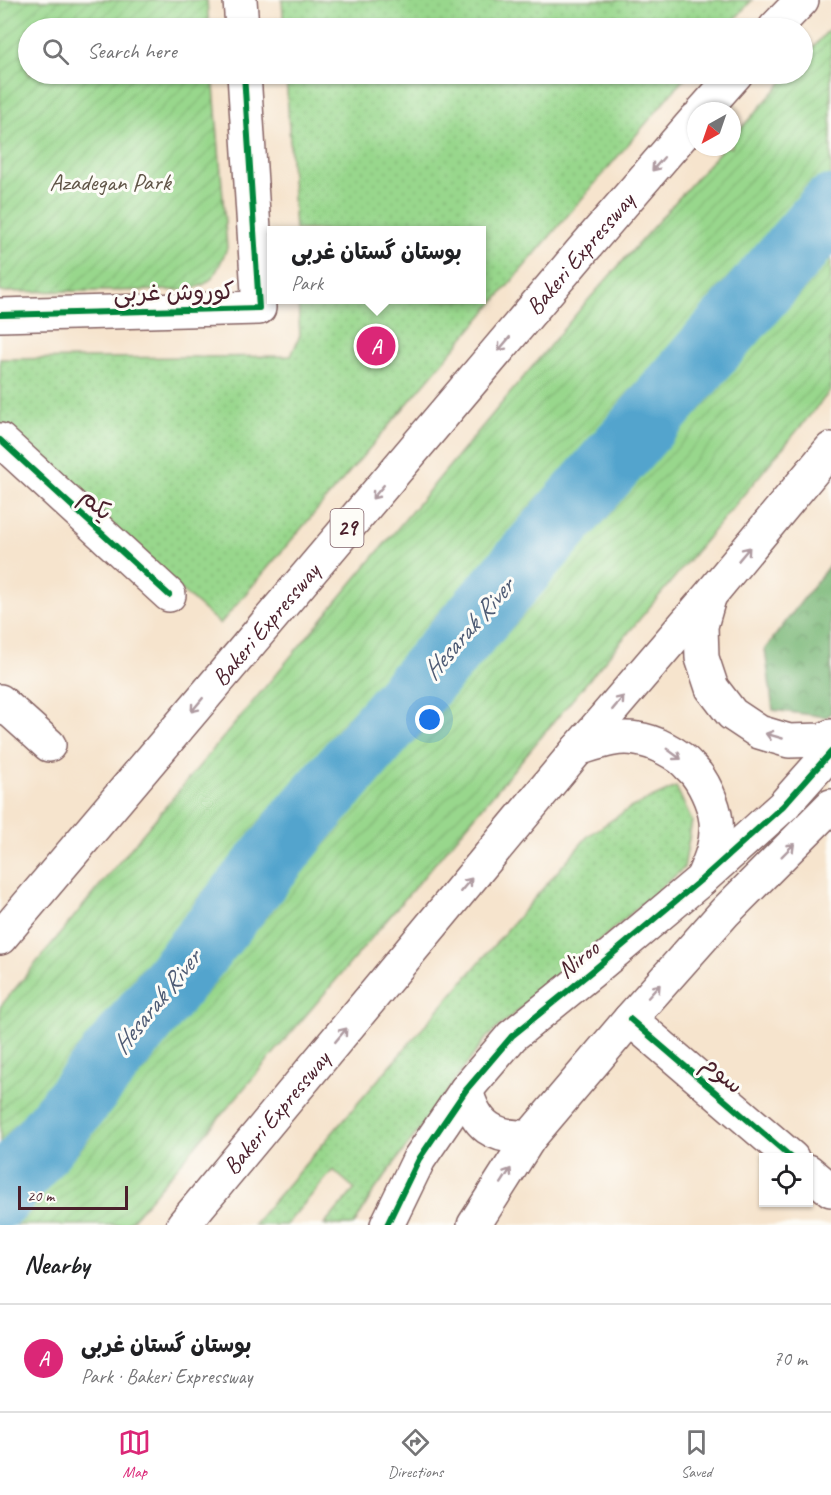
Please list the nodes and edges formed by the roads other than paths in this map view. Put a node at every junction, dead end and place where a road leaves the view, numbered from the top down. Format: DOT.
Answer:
graph roads {
  1 [pos="240,0"];
  2 [pos="802,0"];
  3 [pos="241,18"];
  4 [pos="785,18"];
  5 [pos="245,84"];
  6 [pos="727,84"];
  7 [pos="711,102"];
  8 [pos="687,130"];
  9 [pos="0,315"];
  10 [pos="0,440"];
  11 [pos="831,449"];
  12 [pos="169,595"];
  13 [pos="710,595"];
  14 [pos="0,702"];
  15 [pos="831,736"];
  16 [pos="49,745"];
  17 [pos="578,749"];
  18 [pos="831,752"];
  19 [pos="831,806"];
  20 [pos="702,879"];
  21 [pos="0,938"];
  22 [pos="630,1019"];
  23 [pos="466,1090"];
  24 [pos="530,1137"];
  25 [pos="786,1153"];
  26 [pos="813,1175"];
  27 [pos="831,1190"];
  28 [pos="183,1225"];
  29 [pos="387,1225"];
  30 [pos="474,1225"];
  1 -- 3 [label="main road"];
  2 -- 4 [label="main road"];
  5 -- 9 [label="main road, کوروش غربی"];
  6 -- 7 [label="main road"];
  8 -- 21 [label="main road, Bakeri Expressway / 29, one-way"];
  10 -- 12 [label="main road, یکم"];
  13 -- 11 [label="main road, Bakeri Expressway, one-way"];
  15 -- 13 [label="main road, one-way"];
  17 -- 13 [label="main road, Bakeri Expressway, one-way"];
  14 -- 16 [label="main road"];
  17 -- 20 [label="main road, one-way"];
  28 -- 17 [label="main road, Bakeri Expressway, one-way"];
  18 -- 20 [label="main road, Niroo"];
  22 -- 19 [label="main road, one-way"];
  20 -- 23 [label="main road, Niroo"];
  22 -- 24 [label="main road"];
  22 -- 25 [label="main road, سوم"];
  23 -- 24 [label="main road"];
  23 -- 29 [label="main road, Niroo"];
  30 -- 24 [label="main road, one-way"];
  26 -- 27 [label="main road"];
}
